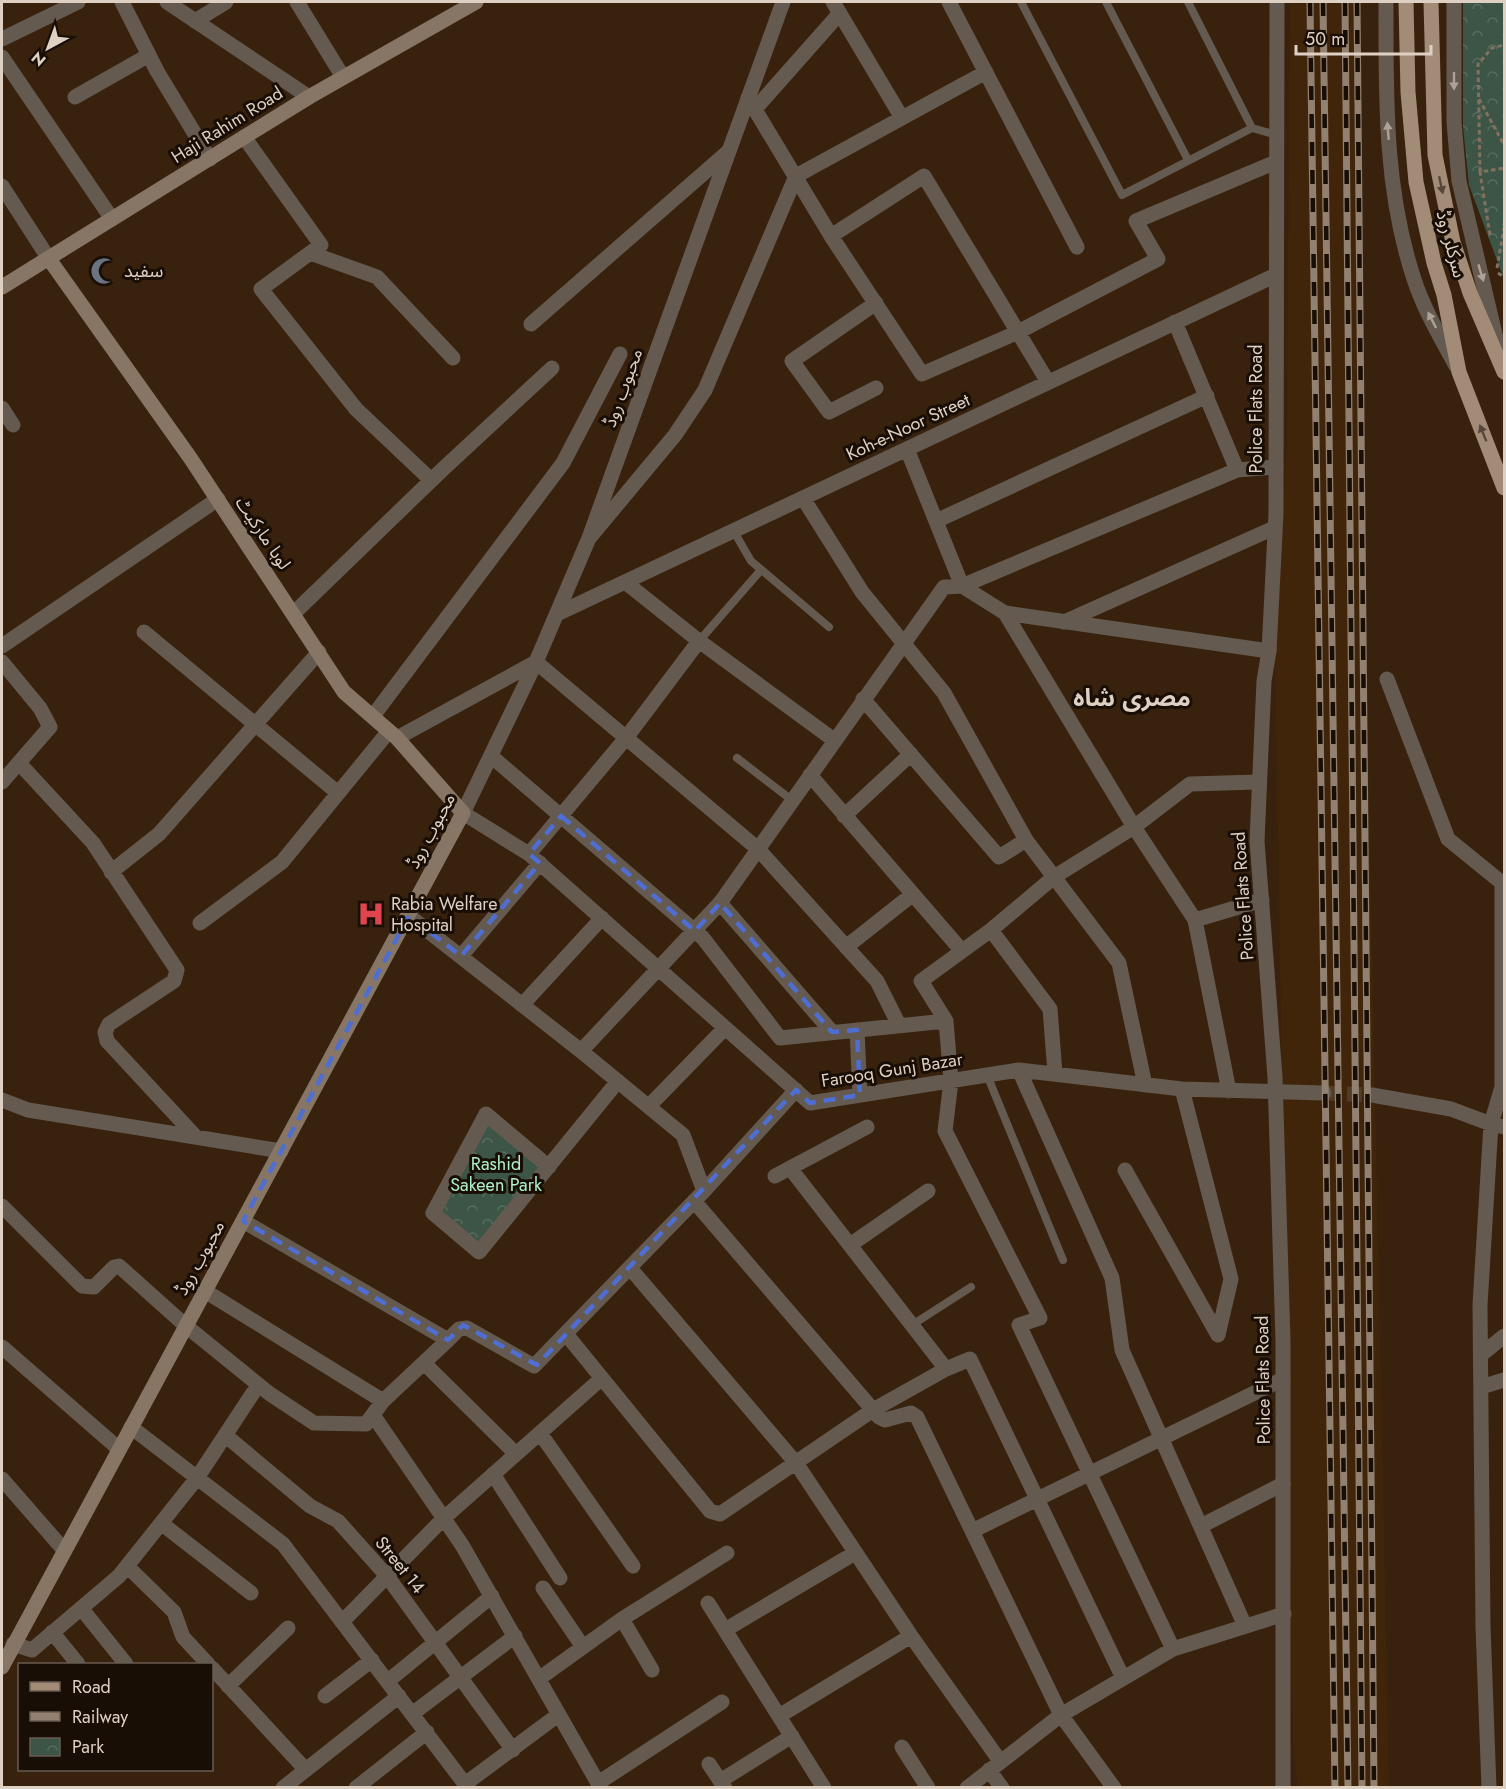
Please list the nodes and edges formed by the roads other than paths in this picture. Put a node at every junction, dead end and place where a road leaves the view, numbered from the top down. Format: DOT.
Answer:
graph roads {
  1 [pos="78,2"];
  2 [pos="122,2"];
  3 [pos="166,2"];
  4 [pos="226,2"];
  5 [pos="297,2"];
  6 [pos="476,2"];
  7 [pos="783,2"];
  8 [pos="949,2"];
  9 [pos="1022,2"];
  10 [pos="1106,2"];
  11 [pos="1188,2"];
  12 [pos="1277,2"];
  13 [pos="1386,2"];
  14 [pos="1406,2"];
  15 [pos="1431,2"];
  16 [pos="1454,2"];
  17 [pos="836,7"];
  18 [pos="195,21"];
  19 [pos="2,39"];
  20 [pos="149,56"];
  21 [pos="2,57"];
  22 [pos="986,72"];
  23 [pos="343,77"];
  24 [pos="75,97"];
  25 [pos="309,97"];
  26 [pos="751,104"];
  27 [pos="902,118"];
  28 [pos="1252,128"];
  29 [pos="1276,135"];
  30 [pos="244,137"];
  31 [pos="729,151"];
  32 [pos="210,159"];
  33 [pos="1188,160"];
  34 [pos="1276,162"];
  35 [pos="796,176"];
  36 [pos="2,186"];
  37 [pos="112,219"];
  38 [pos="831,236"];
  39 [pos="1077,247"];
  40 [pos="310,253"];
  41 [pos="49,259"];
  42 [pos="1276,275"];
  43 [pos="2,287"];
  44 [pos="876,303"];
  45 [pos="1175,322"];
  46 [pos="531,324"];
  47 [pos="1018,332"];
  48 [pos="620,354"];
  49 [pos="453,358"];
  50 [pos="552,368"];
  51 [pos="1503,369"];
  52 [pos="1458,372"];
  53 [pos="1048,382"];
  54 [pos="876,388"];
  55 [pos="1208,396"];
  56 [pos="2,408"];
  57 [pos="13,425"];
  58 [pos="907,449"];
  59 [pos="1276,467"];
  60 [pos="1237,470"];
  61 [pos="431,480"];
  62 [pos="1504,488"];
  63 [pos="803,498"];
  64 [pos="218,499"];
  65 [pos="936,521"];
  66 [pos="1274,528"];
  67 [pos="733,530"];
  68 [pos="589,538"];
  69 [pos="761,570"];
  70 [pos="625,582"];
  71 [pos="962,586"];
  72 [pos="294,613"];
  73 [pos="1005,613"];
  74 [pos="557,614"];
  75 [pos="1064,622"];
  76 [pos="829,627"];
  77 [pos="144,632"];
  78 [pos="699,641"];
  79 [pos="903,643"];
  80 [pos="2,646"];
  81 [pos="1269,651"];
  82 [pos="319,652"];
  83 [pos="2,662"];
  84 [pos="536,662"];
  85 [pos="1387,679"];
  86 [pos="863,699"];
  87 [pos="373,716"];
  88 [pos="255,725"];
  89 [pos="393,735"];
  90 [pos="626,738"];
  91 [pos="834,741"];
  92 [pos="911,754"];
  93 [pos="491,756"];
  94 [pos="737,758"];
  95 [pos="19,763"];
  96 [pos="810,776"];
  97 [pos="2,782"];
  98 [pos="1258,782"];
  99 [pos="338,793"];
  100 [pos="794,801"];
  101 [pos="463,813"];
  102 [pos="561,816"];
  103 [pos="844,816"];
  104 [pos="1134,826"];
  105 [pos="1026,840"];
  106 [pos="758,849"];
  107 [pos="535,859"];
  108 [pos="111,872"];
  109 [pos="1053,877"];
  110 [pos="913,894"];
  111 [pos="1262,900"];
  112 [pos="720,903"];
  113 [pos="408,916"];
  114 [pos="602,918"];
  115 [pos="1195,920"];
  116 [pos="200,923"];
  117 [pos="991,930"];
  118 [pos="695,931"];
  119 [pos="846,947"];
  120 [pos="962,951"];
  121 [pos="460,956"];
  122 [pos="660,968"];
  123 [pos="522,1005"];
  124 [pos="946,1021"];
  125 [pos="899,1025"];
  126 [pos="725,1028"];
  127 [pos="857,1030"];
  128 [pos="832,1032"];
  129 [pos="581,1051"];
  130 [pos="1019,1070"];
  131 [pos="1056,1073"];
  132 [pos="987,1075"];
  133 [pos="618,1081"];
  134 [pos="951,1081"];
  135 [pos="1145,1085"];
  136 [pos="1182,1089"];
  137 [pos="796,1090"];
  138 [pos="1230,1091"];
  139 [pos="1276,1091"];
  140 [pos="1324,1093"];
  141 [pos="860,1095"];
  142 [pos="1372,1095"];
  143 [pos="2,1100"];
  144 [pos="649,1107"];
  145 [pos="1498,1126"];
  146 [pos="867,1127"];
  147 [pos="196,1137"];
  148 [pos="281,1151"];
  149 [pos="549,1167"];
  150 [pos="790,1168"];
  151 [pos="1125,1170"];
  152 [pos="775,1176"];
  153 [pos="928,1191"];
  154 [pos="699,1196"];
  155 [pos="2,1206"];
  156 [pos="243,1221"];
  157 [pos="850,1245"];
  158 [pos="1063,1260"];
  159 [pos="630,1268"];
  160 [pos="971,1287"];
  161 [pos="205,1291"];
  162 [pos="912,1325"];
  163 [pos="186,1326"];
  164 [pos="566,1334"];
  165 [pos="1504,1336"];
  166 [pos="448,1340"];
  167 [pos="2,1347"];
  168 [pos="1481,1355"];
  169 [pos="423,1363"];
  170 [pos="946,1369"];
  171 [pos="602,1378"];
  172 [pos="1283,1379"];
  173 [pos="1504,1380"];
  174 [pos="1481,1387"];
  175 [pos="254,1393"];
  176 [pos="383,1401"];
  177 [pos="873,1410"];
  178 [pos="373,1415"];
  179 [pos="131,1426"];
  180 [pos="540,1433"];
  181 [pos="225,1435"];
  182 [pos="1162,1438"];
  183 [pos="119,1449"];
  184 [pos="516,1454"];
  185 [pos="796,1463"];
  186 [pos="1089,1473"];
  187 [pos="494,1474"];
  188 [pos="196,1478"];
  189 [pos="2,1479"];
  190 [pos="1283,1484"];
  191 [pos="1038,1499"];
  192 [pos="444,1518"];
  193 [pos="161,1523"];
  194 [pos="1201,1526"];
  195 [pos="972,1531"];
  196 [pos="64,1550"];
  197 [pos="855,1552"];
  198 [pos="727,1553"];
  199 [pos="127,1566"];
  200 [pos="633,1566"];
  201 [pos="387,1576"];
  202 [pos="560,1578"];
  203 [pos="543,1588"];
  204 [pos="251,1593"];
  205 [pos="492,1596"];
  206 [pos="708,1603"];
  207 [pos="81,1608"];
  208 [pos="1284,1614"];
  209 [pos="622,1619"];
  210 [pos="342,1622"];
  211 [pos="1245,1626"];
  212 [pos="288,1628"];
  213 [pos="725,1630"];
  214 [pos="52,1632"];
  215 [pos="515,1635"];
  216 [pos="911,1636"];
  217 [pos="436,1642"];
  218 [pos="13,1644"];
  219 [pos="583,1647"];
  220 [pos="1173,1649"];
  221 [pos="372,1660"];
  222 [pos="76,1663"];
  223 [pos="124,1663"];
  224 [pos="206,1663"];
  225 [pos="2,1666"];
  226 [pos="213,1669"];
  227 [pos="652,1670"];
  228 [pos="461,1676"];
  229 [pos="540,1678"];
  230 [pos="1123,1678"];
  231 [pos="388,1681"];
  232 [pos="228,1686"];
  233 [pos="325,1696"];
  234 [pos="399,1696"];
  235 [pos="722,1702"];
  236 [pos="412,1714"];
  237 [pos="558,1714"];
  238 [pos="1061,1714"];
  239 [pos="779,1716"];
  240 [pos="427,1732"];
  241 [pos="792,1736"];
  242 [pos="902,1748"];
  243 [pos="513,1750"];
  244 [pos="709,1764"];
  245 [pos="994,1766"];
  246 [pos="306,1770"];
  247 [pos="723,1784"];
  248 [pos="599,1785"];
  249 [pos="283,1788"];
  250 [pos="356,1788"];
  251 [pos="824,1788"];
  252 [pos="928,1788"];
  253 [pos="967,1788"];
  254 [pos="1002,1788"];
  255 [pos="1114,1788"];
  256 [pos="1283,1788"];
  257 [pos="1489,1788"];
  1 -- 19 [label="street"];
  2 -- 20 [label="street"];
  3 -- 18 [label="street"];
  4 -- 18 [label="street"];
  5 -- 23 [label="street"];
  6 -- 23 [label="main road, Haji Rahim Road"];
  7 -- 26 [label="street, محبوب روڈ"];
  8 -- 22 [label="street"];
  9 -- 33 [label="lane"];
  10 -- 33 [label="lane"];
  11 -- 28 [label="lane"];
  12 -- 29 [label="street, Police Flats Road"];
  52 -- 13 [label="street, one-way"];
  14 -- 52 [label="main road, سرکلر روڈ"];
  15 -- 51 [label="main road, سرکلر روڈ, one-way"];
  16 -- 51 [label="street, one-way"];
  17 -- 26 [label="street"];
  17 -- 27 [label="street"];
  18 -- 25 [label="street"];
  20 -- 24 [label="street"];
  20 -- 32 [label="street"];
  21 -- 37 [label="street"];
  22 -- 27 [label="street"];
  22 -- 39 [label="street"];
  23 -- 25 [label="main road, Haji Rahim Road"];
  25 -- 30 [label="main road, Haji Rahim Road"];
  26 -- 31 [label="street, محبوب روڈ"];
  26 -- 35 [label="street"];
  27 -- 35 [label="street"];
  28 -- 29 [label="lane"];
  28 -- 33 [label="lane"];
  29 -- 34 [label="street, Police Flats Road"];
  30 -- 32 [label="main road, Haji Rahim Road"];
  30 -- 40 [label="street"];
  31 -- 46 [label="street"];
  31 -- 68 [label="street, محبوب روڈ"];
  32 -- 37 [label="main road, Haji Rahim Road"];
  34 -- 42 [label="street, Police Flats Road"];
  34 -- 47 [label="street"];
  35 -- 38 [label="street"];
  35 -- 68 [label="street"];
  36 -- 41 [label="street"];
  37 -- 41 [label="main road, Haji Rahim Road"];
  38 -- 44 [label="street"];
  38 -- 47 [label="street"];
  40 -- 49 [label="street"];
  40 -- 61 [label="street"];
  41 -- 43 [label="main road, Haji Rahim Road"];
  41 -- 64 [label="main road, لوہا مارکیٹ"];
  42 -- 45 [label="street, Koh-e-Noor Street"];
  42 -- 59 [label="street, Police Flats Road"];
  44 -- 47 [label="street"];
  44 -- 54 [label="street"];
  45 -- 53 [label="street, Koh-e-Noor Street"];
  45 -- 55 [label="street"];
  47 -- 53 [label="street"];
  48 -- 87 [label="street"];
  50 -- 61 [label="street"];
  62 -- 52 [label="main road, سرکلر روڈ, one-way"];
  53 -- 58 [label="street, Koh-e-Noor Street"];
  55 -- 60 [label="street"];
  55 -- 65 [label="street"];
  56 -- 57 [label="street"];
  58 -- 63 [label="street, Koh-e-Noor Street"];
  58 -- 65 [label="street"];
  59 -- 60 [label="street"];
  59 -- 66 [label="street, Police Flats Road"];
  60 -- 71 [label="street"];
  61 -- 72 [label="street"];
  63 -- 67 [label="street, Koh-e-Noor Street"];
  63 -- 79 [label="street"];
  64 -- 72 [label="main road, لوہا مارکیٹ"];
  64 -- 80 [label="street"];
  65 -- 71 [label="street"];
  66 -- 75 [label="street"];
  66 -- 81 [label="street, Police Flats Road"];
  67 -- 69 [label="lane"];
  67 -- 70 [label="street, Koh-e-Noor Street"];
  68 -- 74 [label="street, محبوب روڈ"];
  69 -- 76 [label="lane"];
  69 -- 78 [label="lane"];
  70 -- 74 [label="street, Koh-e-Noor Street"];
  70 -- 78 [label="street"];
  71 -- 73 [label="street"];
  71 -- 79 [label="street"];
  72 -- 82 [label="main road, لوہا مارکیٹ"];
  73 -- 75 [label="street"];
  73 -- 104 [label="street"];
  74 -- 84 [label="street, محبوب روڈ"];
  75 -- 81 [label="street"];
  77 -- 88 [label="street"];
  78 -- 90 [label="street"];
  78 -- 91 [label="street"];
  79 -- 86 [label="street"];
  79 -- 105 [label="street"];
  81 -- 98 [label="street, Police Flats Road"];
  82 -- 87 [label="main road, لوہا مارکیٹ"];
  82 -- 88 [label="street"];
  83 -- 95 [label="street"];
  84 -- 89 [label="street"];
  84 -- 90 [label="street"];
  84 -- 93 [label="street, محبوب روڈ"];
  85 -- 145 [label="street"];
  86 -- 91 [label="street"];
  86 -- 92 [label="street"];
  87 -- 89 [label="main road, لوہا مارکیٹ"];
  88 -- 99 [label="street"];
  88 -- 108 [label="street"];
  89 -- 99 [label="street"];
  89 -- 101 [label="main road, لوہا مارکیٹ"];
  90 -- 102 [label="street"];
  90 -- 106 [label="street"];
  91 -- 96 [label="street"];
  92 -- 103 [label="street"];
  92 -- 105 [label="street"];
  93 -- 101 [label="street, محبوب روڈ"];
  93 -- 102 [label="street"];
  94 -- 100 [label="lane"];
  95 -- 97 [label="street"];
  95 -- 108 [label="street"];
  96 -- 100 [label="street"];
  96 -- 103 [label="street"];
  98 -- 104 [label="street"];
  98 -- 111 [label="street, Police Flats Road"];
  99 -- 116 [label="street"];
  100 -- 106 [label="street"];
  101 -- 107 [label="street, Farooq Gunj Bazar"];
  101 -- 113 [label="main road, محبوب روڈ"];
  102 -- 107 [label="street"];
  102 -- 118 [label="street"];
  103 -- 110 [label="street"];
  104 -- 109 [label="street"];
  104 -- 115 [label="street"];
  105 -- 109 [label="street"];
  106 -- 112 [label="street"];
  106 -- 119 [label="street"];
  107 -- 114 [label="street, Farooq Gunj Bazar"];
  107 -- 121 [label="street"];
  108 -- 147 [label="street"];
  109 -- 117 [label="street"];
  109 -- 135 [label="street"];
  110 -- 119 [label="street"];
  110 -- 120 [label="street"];
  111 -- 115 [label="street"];
  111 -- 139 [label="street, Police Flats Road"];
  112 -- 118 [label="street"];
  112 -- 128 [label="street"];
  113 -- 121 [label="street"];
  113 -- 148 [label="main road, محبوب روڈ"];
  114 -- 122 [label="street, Farooq Gunj Bazar"];
  114 -- 123 [label="street"];
  115 -- 138 [label="street"];
  117 -- 120 [label="street"];
  117 -- 131 [label="street"];
  118 -- 122 [label="street"];
  118 -- 128 [label="street"];
  119 -- 125 [label="street"];
  120 -- 124 [label="street"];
  121 -- 123 [label="street"];
  122 -- 126 [label="street, Farooq Gunj Bazar"];
  122 -- 129 [label="street"];
  123 -- 129 [label="street"];
  124 -- 125 [label="street"];
  124 -- 134 [label="street"];
  125 -- 127 [label="street"];
  126 -- 137 [label="street, Farooq Gunj Bazar"];
  126 -- 144 [label="street"];
  127 -- 128 [label="street"];
  127 -- 141 [label="street"];
  129 -- 133 [label="street"];
  130 -- 131 [label="street, Farooq Gunj Bazar"];
  130 -- 132 [label="street, Farooq Gunj Bazar"];
  130 -- 182 [label="street"];
  131 -- 135 [label="street, Farooq Gunj Bazar"];
  132 -- 134 [label="street, Farooq Gunj Bazar"];
  132 -- 158 [label="lane"];
  133 -- 144 [label="street"];
  133 -- 149 [label="street"];
  134 -- 141 [label="street, Farooq Gunj Bazar"];
  134 -- 186 [label="street"];
  135 -- 136 [label="street, Farooq Gunj Bazar"];
  136 -- 138 [label="street, Farooq Gunj Bazar"];
  136 -- 151 [label="street"];
  137 -- 141 [label="street, Farooq Gunj Bazar"];
  137 -- 154 [label="street"];
  138 -- 139 [label="street, Farooq Gunj Bazar"];
  139 -- 140 [label="street, Farooq Gunj Bazar"];
  139 -- 172 [label="street, Police Flats Road"];
  142 -- 145 [label="street"];
  143 -- 147 [label="street"];
  144 -- 154 [label="street"];
  145 -- 168 [label="street"];
  146 -- 150 [label="street"];
  147 -- 148 [label="street"];
  148 -- 156 [label="main road, محبوب روڈ"];
  149 -- 149 [label="street"];
  150 -- 152 [label="street"];
  150 -- 157 [label="street"];
  153 -- 157 [label="street"];
  154 -- 159 [label="street"];
  154 -- 177 [label="street"];
  155 -- 163 [label="street"];
  156 -- 161 [label="main road, محبوب روڈ"];
  156 -- 166 [label="street"];
  157 -- 162 [label="street"];
  159 -- 164 [label="street"];
  159 -- 185 [label="street"];
  160 -- 162 [label="lane"];
  161 -- 163 [label="main road, محبوب روڈ"];
  161 -- 176 [label="street"];
  162 -- 170 [label="street"];
  163 -- 178 [label="street"];
  163 -- 179 [label="main road, محبوب روڈ"];
  164 -- 166 [label="street"];
  164 -- 171 [label="street"];
  165 -- 168 [label="street"];
  166 -- 169 [label="street"];
  167 -- 183 [label="street"];
  168 -- 174 [label="street"];
  169 -- 176 [label="street"];
  169 -- 184 [label="street"];
  170 -- 177 [label="street"];
  170 -- 191 [label="street"];
  171 -- 180 [label="street"];
  171 -- 185 [label="street"];
  172 -- 182 [label="street"];
  172 -- 190 [label="street, Police Flats Road"];
  173 -- 174 [label="street"];
  174 -- 257 [label="street"];
  175 -- 181 [label="street"];
  176 -- 178 [label="street"];
  177 -- 185 [label="street"];
  177 -- 195 [label="street"];
  178 -- 192 [label="street"];
  179 -- 183 [label="main road, محبوب روڈ"];
  179 -- 188 [label="street"];
  180 -- 184 [label="street"];
  180 -- 200 [label="street"];
  181 -- 188 [label="street"];
  181 -- 201 [label="street, Street 14"];
  182 -- 186 [label="street"];
  182 -- 194 [label="street"];
  183 -- 196 [label="main road, محبوب روڈ"];
  184 -- 187 [label="street"];
  185 -- 197 [label="street"];
  186 -- 191 [label="street"];
  186 -- 220 [label="street"];
  187 -- 192 [label="street"];
  187 -- 202 [label="street"];
  188 -- 193 [label="street"];
  188 -- 210 [label="street"];
  189 -- 196 [label="street"];
  190 -- 194 [label="street"];
  190 -- 208 [label="street, Police Flats Road"];
  191 -- 195 [label="street"];
  191 -- 230 [label="street"];
  192 -- 201 [label="street"];
  192 -- 205 [label="street"];
  193 -- 199 [label="street"];
  193 -- 204 [label="street"];
  194 -- 211 [label="street"];
  195 -- 238 [label="street"];
  196 -- 218 [label="main road, محبوب روڈ"];
  197 -- 213 [label="street"];
  197 -- 216 [label="street"];
  198 -- 209 [label="street"];
  199 -- 207 [label="street"];
  199 -- 224 [label="street"];
  201 -- 210 [label="street"];
  201 -- 217 [label="street, Street 14"];
  203 -- 219 [label="street"];
  205 -- 215 [label="street"];
  205 -- 217 [label="street"];
  206 -- 213 [label="street"];
  207 -- 214 [label="street"];
  207 -- 223 [label="street"];
  208 -- 211 [label="street"];
  208 -- 256 [label="street, Police Flats Road"];
  209 -- 219 [label="street"];
  209 -- 227 [label="street"];
  210 -- 221 [label="street"];
  211 -- 220 [label="street"];
  212 -- 232 [label="street"];
  213 -- 239 [label="street"];
  214 -- 218 [label="street"];
  214 -- 222 [label="street"];
  215 -- 228 [label="street"];
  215 -- 229 [label="street"];
  216 -- 239 [label="street"];
  216 -- 245 [label="street"];
  217 -- 228 [label="street, Street 14"];
  217 -- 231 [label="street"];
  218 -- 225 [label="main road, محبوب روڈ"];
  219 -- 229 [label="street"];
  220 -- 230 [label="street"];
  221 -- 231 [label="street"];
  221 -- 233 [label="street"];
  226 -- 232 [label="street"];
  228 -- 236 [label="street"];
  228 -- 243 [label="street, Street 14"];
  229 -- 237 [label="street"];
  230 -- 238 [label="street"];
  231 -- 234 [label="street"];
  232 -- 246 [label="street"];
  234 -- 236 [label="street"];
  234 -- 246 [label="street"];
  235 -- 248 [label="street"];
  236 -- 240 [label="street"];
  237 -- 243 [label="street"];
  237 -- 248 [label="street"];
  238 -- 245 [label="street"];
  238 -- 255 [label="street"];
  239 -- 241 [label="street"];
  240 -- 243 [label="street"];
  240 -- 250 [label="street"];
  241 -- 247 [label="street"];
  241 -- 251 [label="street"];
  242 -- 252 [label="street"];
  244 -- 247 [label="street"];
  245 -- 253 [label="street"];
  245 -- 254 [label="street"];
  246 -- 249 [label="street"];
}
